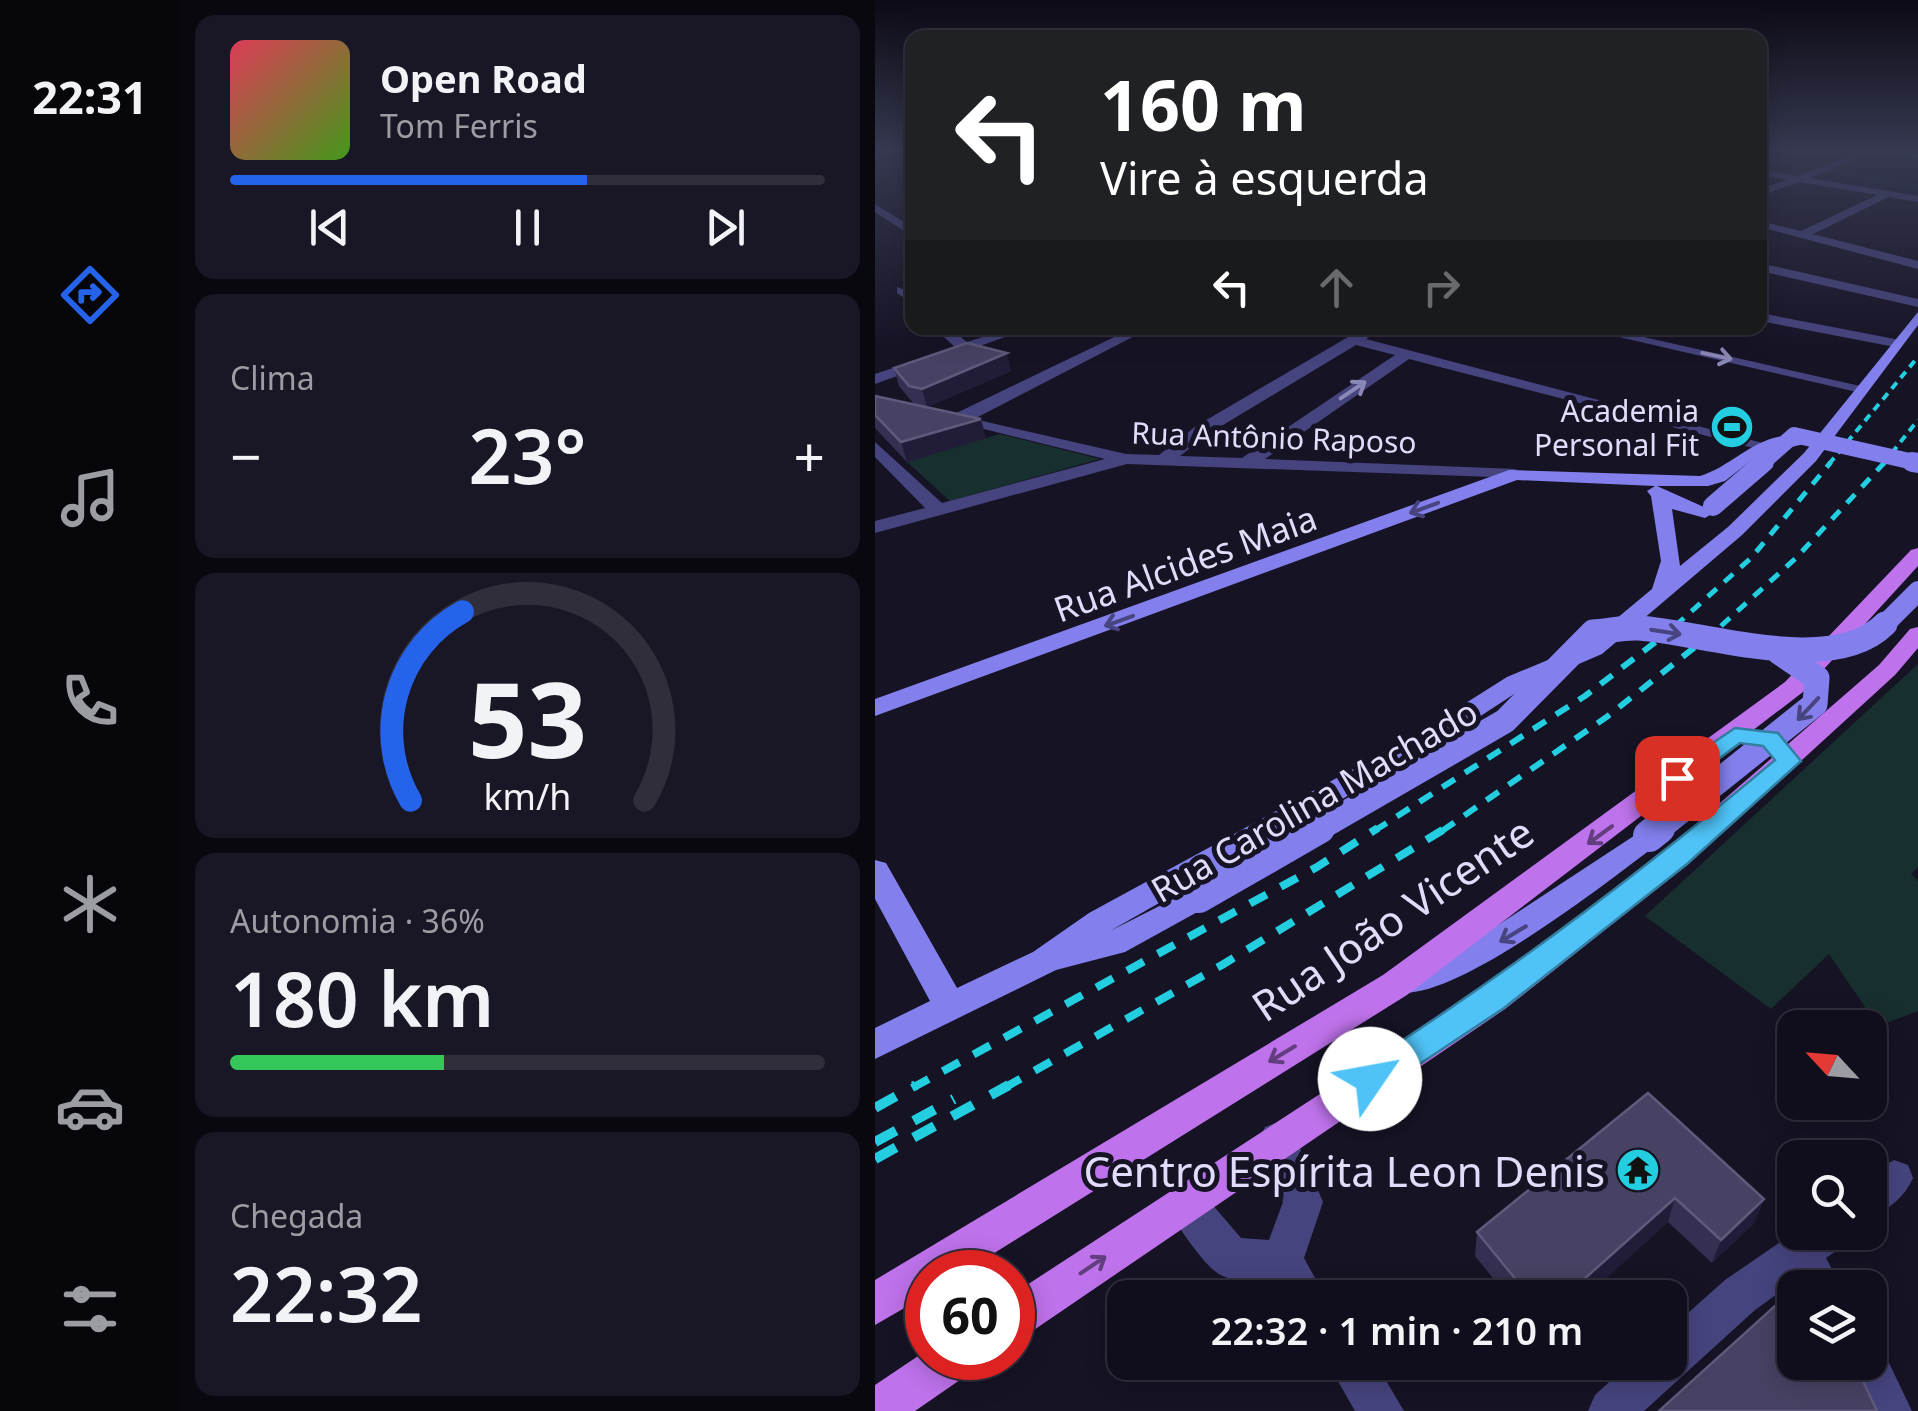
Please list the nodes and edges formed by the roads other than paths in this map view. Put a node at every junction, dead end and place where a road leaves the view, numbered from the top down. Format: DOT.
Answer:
graph roads {
  1 [pos="1840,217"];
  2 [pos="1767,226"];
  3 [pos="1804,234"];
  4 [pos="1918,265"];
  5 [pos="1767,270"];
  6 [pos="1918,303"];
  7 [pos="1918,316"];
  8 [pos="1767,317"];
  9 [pos="949,335"];
  10 [pos="976,335"];
  11 [pos="1001,335"];
  12 [pos="1129,335"];
  13 [pos="1362,335"];
  14 [pos="1619,335"];
  15 [pos="1353,340"];
  16 [pos="983,341"];
  17 [pos="1895,342"];
  18 [pos="965,348"];
  19 [pos="1405,354"];
  20 [pos="875,378"];
  21 [pos="1861,388"];
  22 [pos="925,414"];
  23 [pos="959,420"];
  24 [pos="1830,428"];
  25 [pos="1725,438"];
  26 [pos="875,447"];
  27 [pos="1769,447"];
  28 [pos="1746,454"];
  29 [pos="1127,459"];
  30 [pos="1165,460"];
  31 [pos="1918,462"];
  32 [pos="1244,465"];
  33 [pos="1515,474"];
  34 [pos="1619,480"];
  35 [pos="1660,494"];
  36 [pos="1709,509"];
  37 [pos="938,510"];
  38 [pos="875,527"];
  39 [pos="1735,531"];
  40 [pos="1918,554"];
  41 [pos="1663,590"];
  42 [pos="1918,591"];
  43 [pos="1918,634"];
  44 [pos="1765,647"];
  45 [pos="875,708"];
  46 [pos="1735,736"];
  47 [pos="1789,761"];
  48 [pos="875,871"];
  49 [pos="1044,962"];
  50 [pos="1395,985"];
  51 [pos="951,1006"];
  52 [pos="875,1044"];
  53 [pos="1278,1139"];
  54 [pos="1185,1202"];
  55 [pos="1817,1259"];
  56 [pos="1282,1262"];
  57 [pos="1294,1280"];
  58 [pos="875,1304"];
  59 [pos="1035,1305"];
  60 [pos="1687,1342"];
  61 [pos="922,1380"];
  62 [pos="1361,1380"];
  63 [pos="1645,1380"];
  64 [pos="1874,1380"];
  65 [pos="875,1411"];
  66 [pos="1381,1411"];
  67 [pos="1611,1411"];
  68 [pos="1889,1411"];
  1 -- 3 [label="street"];
  2 -- 3 [label="street"];
  3 -- 4 [label="street"];
  5 -- 6 [label="street"];
  7 -- 17 [label="main road, Rua Carolina Machado"];
  8 -- 17 [label="street"];
  9 -- 18 [label="street"];
  10 -- 16 [label="street"];
  11 -- 16 [label="street"];
  12 -- 23 [label="street"];
  13 -- 15 [label="street"];
  14 -- 21 [label="street, one-way"];
  15 -- 19 [label="street"];
  15 -- 30 [label="street"];
  16 -- 18 [label="street"];
  17 -- 21 [label="main road, Rua Carolina Machado"];
  18 -- 20 [label="street"];
  19 -- 25 [label="street"];
  32 -- 19 [label="street, one-way"];
  21 -- 24 [label="main road, Rua Carolina Machado"];
  22 -- 23 [label="street"];
  23 -- 29 [label="street"];
  24 -- 27 [label="main road, Rua Antônio Raposo"];
  24 -- 39 [label="main road, Rua Carolina Machado"];
  25 -- 27 [label="street"];
  25 -- 28 [label="street"];
  26 -- 37 [label="street"];
  27 -- 28 [label="main road, Rua Antônio Raposo"];
  28 -- 34 [label="main road, Rua Antônio Raposo"];
  29 -- 30 [label="street, Rua Antônio Raposo"];
  29 -- 37 [label="street, Rua Antônio Raposo"];
  30 -- 32 [label="street, Rua Antônio Raposo"];
  31 -- 36 [label="main road, bridge"];
  32 -- 33 [label="street, Rua Antônio Raposo"];
  33 -- 34 [label="main road, Rua Antônio Raposo"];
  33 -- 45 [label="main road, Rua Alcides Maia, one-way"];
  34 -- 35 [label="main road, Rua Antônio Raposo"];
  35 -- 36 [label="main road, Rua Antônio Raposo"];
  35 -- 41 [label="main road"];
  36 -- 39 [label="main road"];
  37 -- 38 [label="street, Rua Antônio Raposo"];
  39 -- 41 [label="main road, Rua Carolina Machado"];
  40 -- 46 [label="main road, Rua João Vicente"];
  41 -- 49 [label="main road, Rua Carolina Machado"];
  42 -- 44 [label="main road, bridge"];
  43 -- 47 [label="main road"];
  49 -- 44 [label="main road, one-way, bridge"];
  44 -- 50 [label="main road, one-way, bridge"];
  46 -- 47 [label="main road"];
  46 -- 50 [label="main road, Rua João Vicente, one-way"];
  47 -- 53 [label="main road"];
  48 -- 51 [label="main road"];
  49 -- 51 [label="main road, Rua Carolina Machado"];
  50 -- 58 [label="main road, Rua João Vicente, one-way"];
  51 -- 52 [label="main road, Rua Carolina Machado"];
  53 -- 54 [label="main road"];
  53 -- 56 [label="street"];
  54 -- 56 [label="street"];
  59 -- 54 [label="main road, one-way"];
  55 -- 60 [label="street"];
  56 -- 57 [label="street"];
  61 -- 65 [label="main road"];
  62 -- 66 [label="street"];
  63 -- 67 [label="street"];
  64 -- 68 [label="street"];
}
